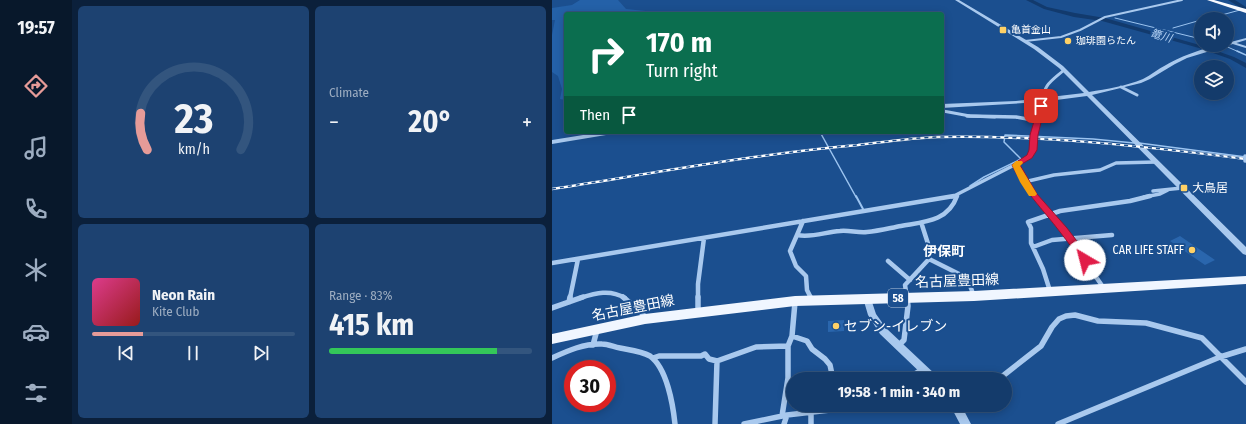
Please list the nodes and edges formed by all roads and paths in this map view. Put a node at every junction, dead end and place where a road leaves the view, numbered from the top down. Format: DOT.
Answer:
graph roads {
  1 [pos="957,0"];
  2 [pos="1182,0"];
  3 [pos="1209,0"];
  4 [pos="1244,11"];
  5 [pos="1246,39"];
  6 [pos="1025,41"];
  7 [pos="1234,43"];
  8 [pos="1234,43"];
  9 [pos="1246,47"];
  10 [pos="1203,52"];
  11 [pos="1064,70"];
  12 [pos="1121,87"];
  13 [pos="1088,93"];
  14 [pos="1137,95"];
  15 [pos="1042,101"];
  16 [pos="944,107"];
  17 [pos="944,111"];
  18 [pos="1038,121"];
  19 [pos="600,134"];
  20 [pos="552,142"];
  21 [pos="1245,156"];
  22 [pos="1245,161"];
  23 [pos="1156,162"];
  24 [pos="1016,165"];
  25 [pos="1024,182"];
  26 [pos="1182,188"];
  27 [pos="1168,190"];
  28 [pos="1153,191"];
  29 [pos="956,194"];
  30 [pos="1049,214"];
  31 [pos="803,222"];
  32 [pos="922,225"];
  33 [pos="797,235"];
  34 [pos="1112,235"];
  35 [pos="704,238"];
  36 [pos="1070,240"];
  37 [pos="1033,247"];
  38 [pos="1246,252"];
  39 [pos="578,259"];
  40 [pos="929,259"];
  41 [pos="888,261"];
  42 [pos="552,263"];
  43 [pos="910,280"];
  44 [pos="1246,280"];
  45 [pos="1102,287"];
  46 [pos="1050,290"];
  47 [pos="974,296"];
  48 [pos="868,298"];
  49 [pos="908,298"];
  50 [pos="811,300"];
  51 [pos="795,301"];
  52 [pos="569,302"];
  53 [pos="552,308"];
  54 [pos="698,312"];
  55 [pos="645,319"];
  56 [pos="597,330"];
  57 [pos="792,336"];
  58 [pos="552,339"];
  59 [pos="594,345"];
  60 [pos="899,345"];
  61 [pos="788,346"];
  62 [pos="1246,349"];
  63 [pos="1220,357"];
  64 [pos="552,358"];
  65 [pos="653,358"];
  66 [pos="717,361"];
  67 [pos="924,369"];
  68 [pos="832,372"];
  69 [pos="919,372"];
  70 [pos="927,372"];
  71 [pos="1008,372"];
  72 [pos="1246,382"];
  73 [pos="819,412"];
  74 [pos="959,412"];
  75 [pos="811,413"];
  76 [pos="784,416"];
  77 [pos="675,424"];
  78 [pos="715,424"];
  79 [pos="744,424"];
  80 [pos="784,424"];
  81 [pos="811,424"];
  82 [pos="966,424"];
  83 [pos="1058,424"];
  1 -- 6 [label="street"];
  2 -- 6 [label="street"];
  3 -- 4 [label="highway"];
  5 -- 7 [label="street"];
  6 -- 11 [label="street"];
  8 -- 9 [label="street"];
  10 -- 12 [label="street"];
  11 -- 13 [label="street"];
  11 -- 15 [label="street"];
  12 -- 13 [label="street"];
  12 -- 14 [label="street"];
  13 -- 15 [label="street"];
  13 -- 23 [label="street"];
  15 -- 16 [label="street"];
  15 -- 18 [label="street"];
  17 -- 18 [label="street"];
  18 -- 24 [label="street"];
  19 -- 20 [label="street"];
  21 -- 22 [label="street, bridge"];
  23 -- 25 [label="street"];
  23 -- 26 [label="street"];
  24 -- 25 [label="street"];
  24 -- 29 [label="street"];
  25 -- 30 [label="street"];
  26 -- 27 [label="street"];
  26 -- 38 [label="street"];
  27 -- 28 [label="street"];
  27 -- 30 [label="street"];
  29 -- 31 [label="street"];
  29 -- 32 [label="street"];
  30 -- 36 [label="street"];
  30 -- 37 [label="street"];
  31 -- 33 [label="street"];
  31 -- 35 [label="street"];
  32 -- 33 [label="street"];
  32 -- 40 [label="street"];
  33 -- 50 [label="street"];
  34 -- 36 [label="street"];
  35 -- 39 [label="street"];
  35 -- 54 [label="street"];
  36 -- 37 [label="street"];
  36 -- 45 [label="street"];
  37 -- 46 [label="street"];
  39 -- 42 [label="street"];
  39 -- 52 [label="street"];
  40 -- 43 [label="street"];
  40 -- 47 [label="street"];
  41 -- 43 [label="street"];
  43 -- 49 [label="street"];
  44 -- 45 [label="main road, 名古屋豊田線 / 58"];
  45 -- 46 [label="main road, 名古屋豊田線 / 58"];
  46 -- 47 [label="main road, 名古屋豊田線 / 58"];
  47 -- 49 [label="main road, 名古屋豊田線 / 58"];
  48 -- 49 [label="main road, 名古屋豊田線 / 58"];
  48 -- 50 [label="main road, 名古屋豊田線 / 58"];
  48 -- 60 [label="street"];
  49 -- 60 [label="street"];
  50 -- 51 [label="main road, 名古屋豊田線 / 58"];
  51 -- 54 [label="main road, 名古屋豊田線 / 58"];
  51 -- 57 [label="street"];
  52 -- 53 [label="street"];
  52 -- 55 [label="street"];
  54 -- 55 [label="main road, 名古屋豊田線 / 58"];
  55 -- 56 [label="main road, 名古屋豊田線 / 58"];
  56 -- 58 [label="main road, 名古屋豊田線 / 58"];
  56 -- 59 [label="street"];
  57 -- 61 [label="street"];
  57 -- 68 [label="street"];
  59 -- 64 [label="street"];
  59 -- 65 [label="street"];
  60 -- 67 [label="street"];
  61 -- 66 [label="street"];
  61 -- 76 [label="street"];
  62 -- 63 [label="street"];
  63 -- 71 [label="street"];
  63 -- 72 [label="street"];
  63 -- 83 [label="street"];
  65 -- 66 [label="street"];
  65 -- 77 [label="street"];
  66 -- 78 [label="street"];
  67 -- 69 [label="street"];
  67 -- 70 [label="street"];
  73 -- 75 [label="street"];
  74 -- 82 [label="street"];
  75 -- 76 [label="street"];
  75 -- 81 [label="street"];
  76 -- 79 [label="street"];
  76 -- 80 [label="street"];
}
